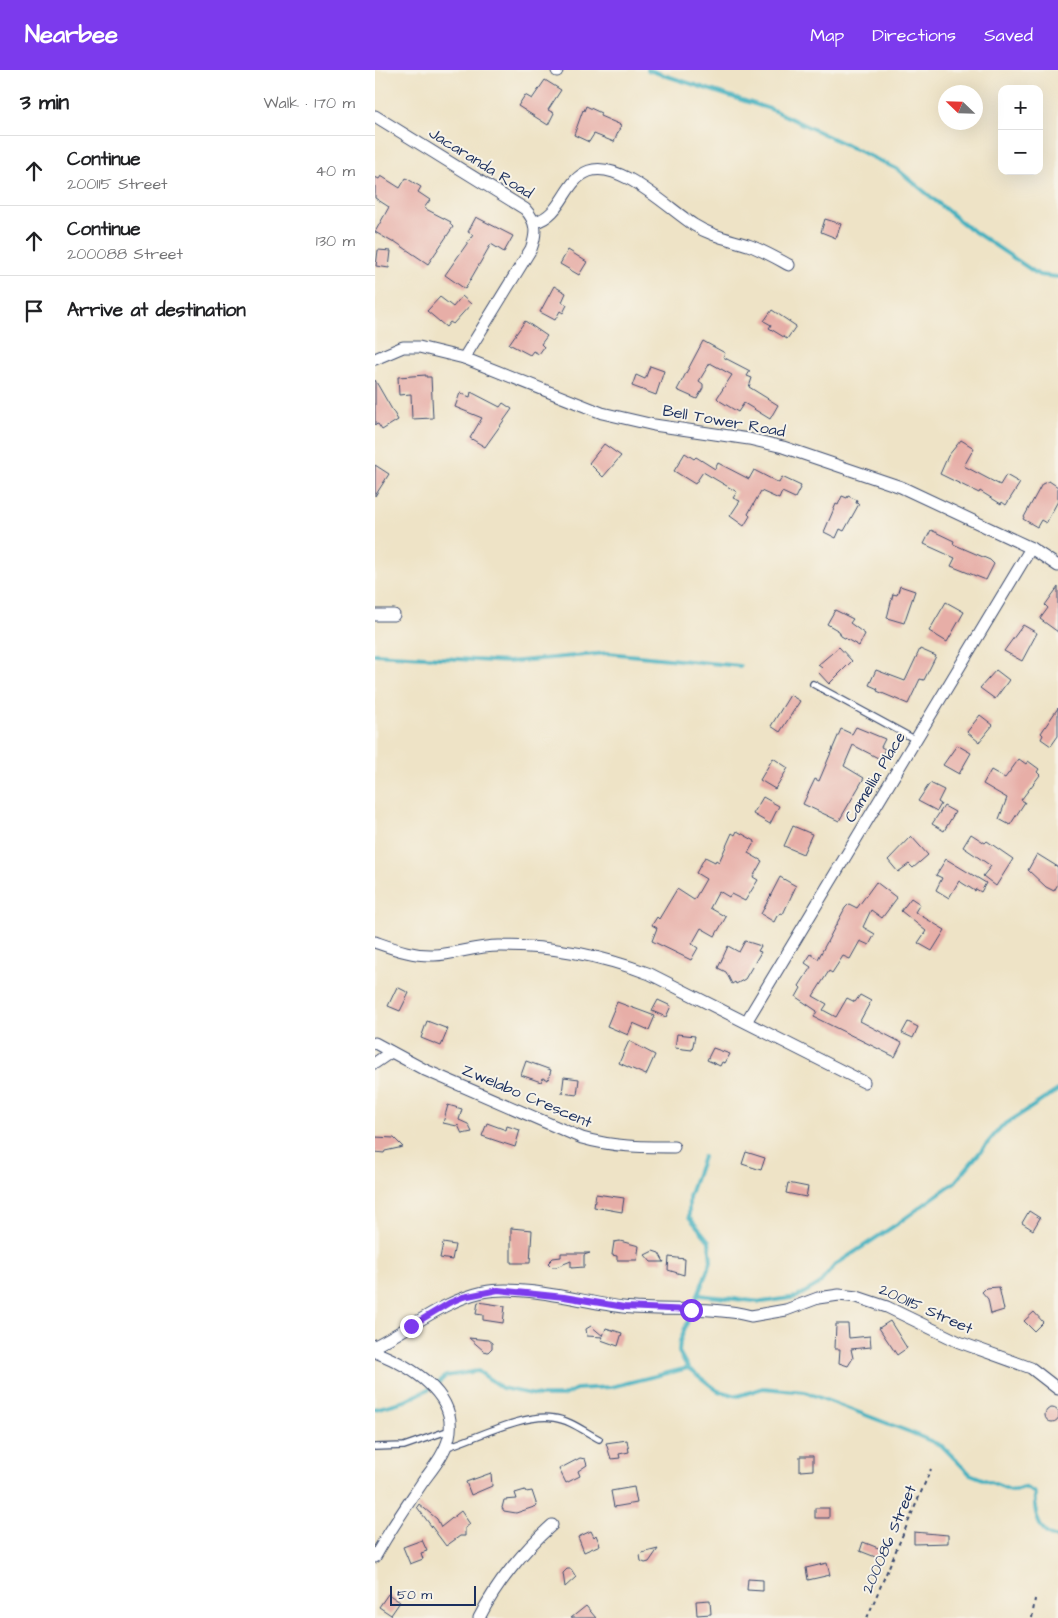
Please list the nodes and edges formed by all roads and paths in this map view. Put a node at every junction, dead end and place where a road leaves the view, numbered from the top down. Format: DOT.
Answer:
graph roads {
  1 [pos="375,116"];
  2 [pos="535,222"];
  3 [pos="789,265"];
  4 [pos="463,358"];
  5 [pos="375,359"];
  6 [pos="1031,548"];
  7 [pos="1058,566"];
  8 [pos="394,615"];
  9 [pos="375,616"];
  10 [pos="813,684"];
  11 [pos="916,740"];
  12 [pos="375,942"];
  13 [pos="746,1022"];
  14 [pos="375,1043"];
  15 [pos="391,1052"];
  16 [pos="375,1063"];
  17 [pos="863,1082"];
  18 [pos="674,1147"];
  19 [pos="375,1346"];
  20 [pos="375,1352"];
  21 [pos="1058,1389"];
  22 [pos="450,1430"];
  23 [pos="599,1439"];
  24 [pos="375,1447"];
  25 [pos="445,1448"];
  26 [pos="931,1469"];
  27 [pos="552,1525"];
  28 [pos="375,1557"];
  29 [pos="1035,1600"];
  30 [pos="479,1618"];
  31 [pos="867,1618"];
  32 [pos="1032,1618"];
  1 -- 2 [label="street, Jacaranda Road"];
  2 -- 3 [label="street"];
  2 -- 4 [label="street, Jacaranda Road"];
  4 -- 5 [label="street, Bell Tower Road"];
  4 -- 6 [label="street, Bell Tower Road"];
  6 -- 7 [label="street, Bell Tower Road"];
  6 -- 11 [label="street, Camellia Place"];
  8 -- 9 [label="street"];
  10 -- 11 [label="lane"];
  11 -- 13 [label="street, Camellia Place"];
  12 -- 13 [label="street"];
  13 -- 17 [label="street"];
  14 -- 15 [label="street, Zwelabo Crescent"];
  15 -- 16 [label="street"];
  15 -- 18 [label="street, Zwelabo Crescent"];
  19 -- 21 [label="street, 200115 Street"];
  20 -- 22 [label="street"];
  22 -- 24 [label="lane"];
  22 -- 25 [label="street"];
  23 -- 25 [label="lane"];
  25 -- 28 [label="street"];
  26 -- 31 [label="path, 200086 Street"];
  27 -- 30 [label="street"];
  29 -- 32 [label="path"];
}
